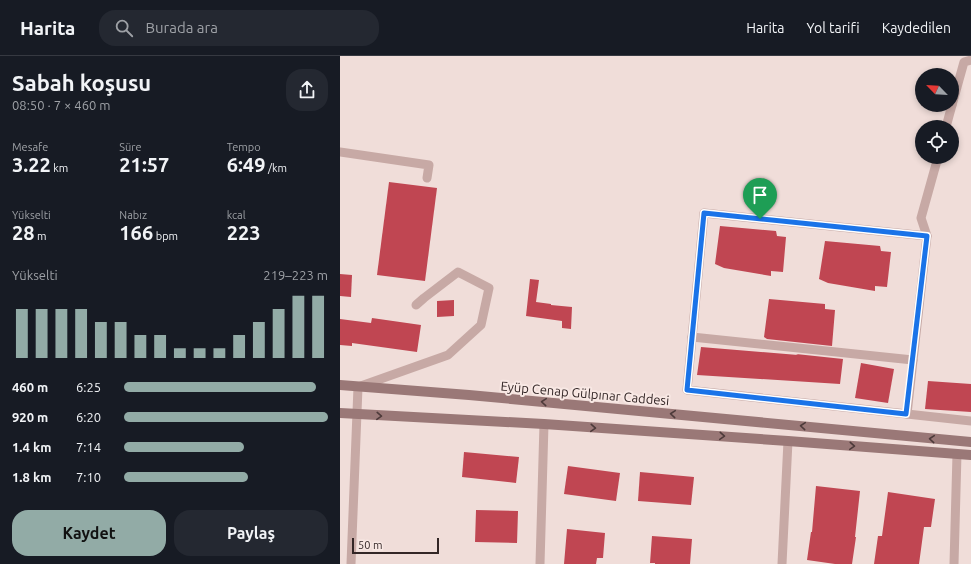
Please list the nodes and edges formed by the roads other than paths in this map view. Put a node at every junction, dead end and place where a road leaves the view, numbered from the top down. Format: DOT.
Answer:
graph roads {
  1 [pos="971,60"];
  2 [pos="959,80"];
  3 [pos="340,152"];
  4 [pos="936,164"];
  5 [pos="428,178"];
  6 [pos="927,236"];
  7 [pos="416,305"];
  8 [pos="692,337"];
  9 [pos="913,360"];
  10 [pos="340,385"];
  11 [pos="358,387"];
  12 [pos="340,413"];
  13 [pos="357,414"];
  14 [pos="906,414"];
  15 [pos="971,421"];
  16 [pos="544,424"];
  17 [pos="788,441"];
  18 [pos="971,442"];
  19 [pos="958,454"];
  20 [pos="971,456"];
  21 [pos="351,564"];
  22 [pos="540,564"];
  23 [pos="782,564"];
  24 [pos="954,564"];
  1 -- 2 [label="street"];
  3 -- 5 [label="street"];
  4 -- 6 [label="street"];
  6 -- 8 [label="street"];
  6 -- 9 [label="street"];
  7 -- 11 [label="street"];
  8 -- 9 [label="street"];
  8 -- 14 [label="street"];
  9 -- 14 [label="street"];
  10 -- 11 [label="main road, Eyüp Cenap Gülpınar Caddesi"];
  11 -- 13 [label="street"];
  18 -- 11 [label="main road, Eyüp Cenap Gülpınar Caddesi, one-way"];
  12 -- 13 [label="main road"];
  13 -- 16 [label="main road, one-way"];
  13 -- 21 [label="street"];
  14 -- 15 [label="street"];
  16 -- 17 [label="main road, one-way"];
  16 -- 22 [label="street"];
  17 -- 19 [label="main road, one-way"];
  17 -- 23 [label="street"];
  19 -- 20 [label="main road"];
  19 -- 24 [label="street"];
}
